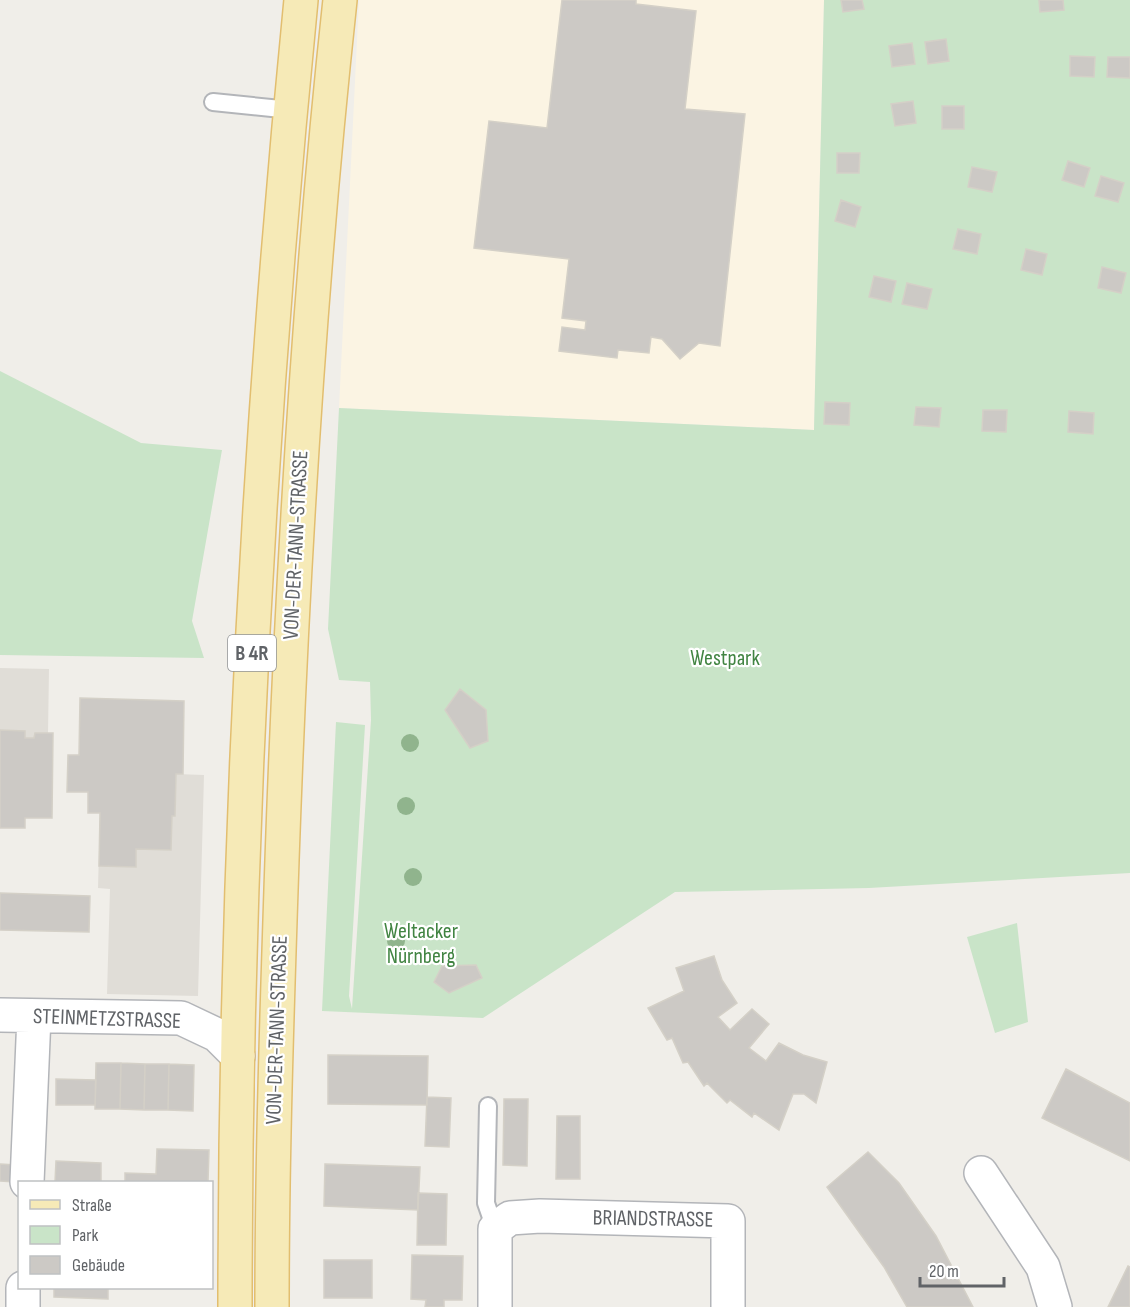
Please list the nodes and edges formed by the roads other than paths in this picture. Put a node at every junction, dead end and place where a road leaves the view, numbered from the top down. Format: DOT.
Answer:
graph roads {
  1 [pos="302,0"];
  2 [pos="340,0"];
  3 [pos="213,102"];
  4 [pos="291,110"];
  5 [pos="0,1015"];
  6 [pos="34,1016"];
  7 [pos="238,1056"];
  8 [pos="488,1106"];
  9 [pos="981,1173"];
  10 [pos="27,1181"];
  11 [pos="495,1229"];
  12 [pos="23,1289"];
  13 [pos="23,1307"];
  14 [pos="235,1307"];
  15 [pos="272,1307"];
  16 [pos="495,1307"];
  17 [pos="728,1307"];
  18 [pos="1055,1307"];
  1 -- 4 [label="main road, VON-DER-TANN-STRASSE / B 4R"];
  2 -- 15 [label="main road, VON-DER-TANN-STRASSE / B 4R"];
  3 -- 4 [label="lane"];
  4 -- 7 [label="main road, VON-DER-TANN-STRASSE / B 4R"];
  5 -- 6 [label="street, STEINMETZSTRASSE"];
  6 -- 7 [label="street, STEINMETZSTRASSE"];
  6 -- 10 [label="street"];
  7 -- 14 [label="main road, VON-DER-TANN-STRASSE / B 4R"];
  8 -- 11 [label="lane"];
  9 -- 18 [label="street"];
  11 -- 16 [label="street"];
  11 -- 17 [label="street, BRIANDSTRASSE"];
  12 -- 13 [label="street"];
}
